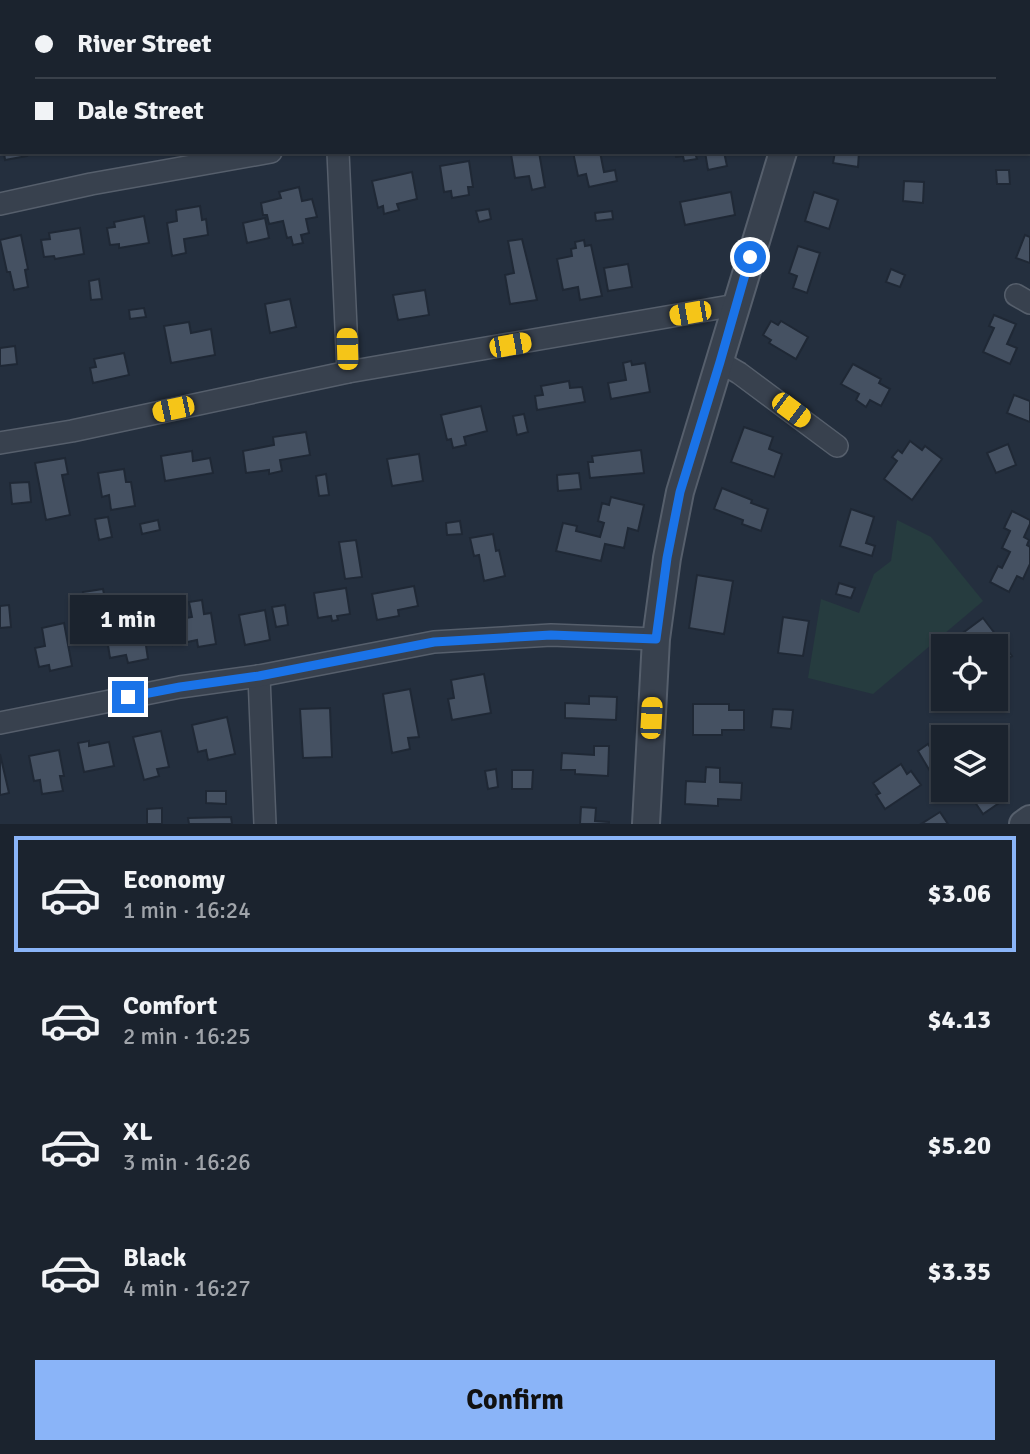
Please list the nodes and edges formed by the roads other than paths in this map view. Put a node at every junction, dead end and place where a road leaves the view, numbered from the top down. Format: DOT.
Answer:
graph roads {
  1 [pos="260,154"];
  2 [pos="338,154"];
  3 [pos="782,154"];
  4 [pos="0,204"];
  5 [pos="736,306"];
  6 [pos="720,362"];
  7 [pos="348,372"];
  8 [pos="0,443"];
  9 [pos="837,446"];
  10 [pos="656,639"];
  11 [pos="259,676"];
  12 [pos="0,723"];
  13 [pos="1030,820"];
  14 [pos="265,824"];
  15 [pos="646,824"];
  16 [pos="1023,824"];
  1 -- 4 [label="street"];
  2 -- 7 [label="street"];
  3 -- 5 [label="street"];
  5 -- 6 [label="street"];
  5 -- 7 [label="street"];
  6 -- 9 [label="street"];
  6 -- 10 [label="street"];
  7 -- 8 [label="street"];
  10 -- 11 [label="street"];
  10 -- 15 [label="street"];
  11 -- 12 [label="street"];
  11 -- 14 [label="street"];
  13 -- 16 [label="street"];
}
